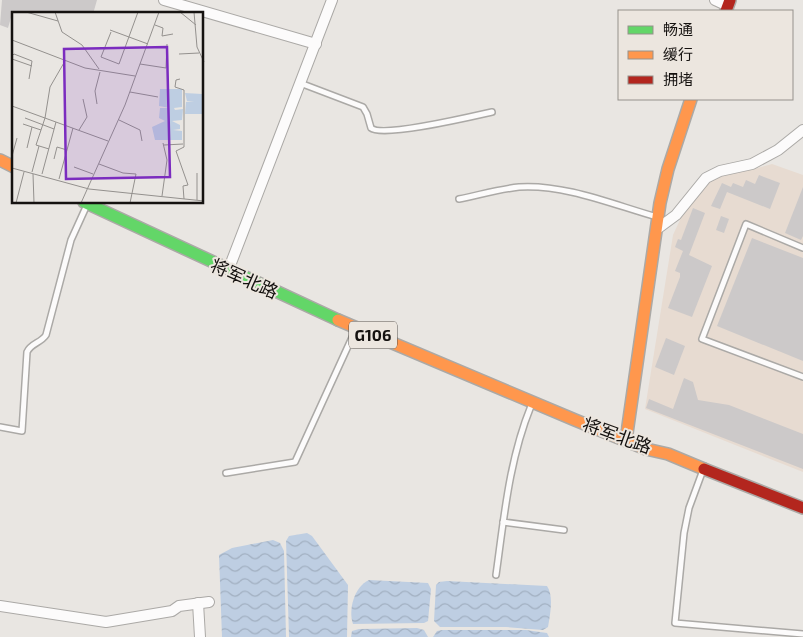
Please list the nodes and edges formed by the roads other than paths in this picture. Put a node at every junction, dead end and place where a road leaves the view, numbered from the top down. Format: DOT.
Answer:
graph roads {
  1 [pos="164,0"];
  2 [pos="332,0"];
  3 [pos="715,0"];
  4 [pos="181,2"];
  5 [pos="728,6"];
  6 [pos="316,44"];
  7 [pos="300,83"];
  8 [pos="691,100"];
  9 [pos="492,112"];
  10 [pos="803,130"];
  11 [pos="0,151"];
  12 [pos="12,157"];
  13 [pos="0,160"];
  14 [pos="12,167"];
  15 [pos="459,199"];
  16 [pos="86,204"];
  17 [pos="88,204"];
  18 [pos="108,204"];
  19 [pos="658,217"];
  20 [pos="657,229"];
  21 [pos="803,248"];
  22 [pos="231,264"];
  23 [pos="357,328"];
  24 [pos="803,377"];
  25 [pos="532,403"];
  26 [pos="0,428"];
  27 [pos="628,433"];
  28 [pos="668,454"];
  29 [pos="704,468"];
  30 [pos="226,473"];
  31 [pos="803,508"];
  32 [pos="503,522"];
  33 [pos="564,530"];
  34 [pos="496,575"];
  35 [pos="209,602"];
  36 [pos="198,603"];
  37 [pos="0,606"];
  38 [pos="803,634"];
  39 [pos="200,637"];
  1 -- 4 [label="street"];
  2 -- 6 [label="street"];
  3 -- 5 [label="street"];
  4 -- 6 [label="street"];
  6 -- 7 [label="street"];
  7 -- 9 [label="lane"];
  7 -- 22 [label="street"];
  8 -- 19 [label="main road"];
  10 -- 20 [label="street"];
  11 -- 12 [label="main road"];
  13 -- 14 [label="main road"];
  15 -- 19 [label="lane"];
  16 -- 26 [label="lane"];
  17 -- 23 [label="main road, 将军北路 / G106"];
  18 -- 22 [label="main road, 将军北路 / G106"];
  19 -- 20 [label="main road"];
  20 -- 27 [label="main road"];
  21 -- 24 [label="lane"];
  22 -- 27 [label="main road, 将军北路 / G106"];
  23 -- 25 [label="main road, 将军北路 / G106"];
  23 -- 30 [label="lane"];
  25 -- 28 [label="main road, 将军北路 / G106"];
  25 -- 32 [label="lane"];
  27 -- 28 [label="main road, 将军北路 / G106"];
  28 -- 29 [label="main road, G106"];
  29 -- 31 [label="main road, G106"];
  29 -- 38 [label="lane"];
  32 -- 33 [label="lane"];
  32 -- 34 [label="lane"];
  35 -- 36 [label="street"];
  36 -- 37 [label="street"];
  36 -- 39 [label="street"];
}
